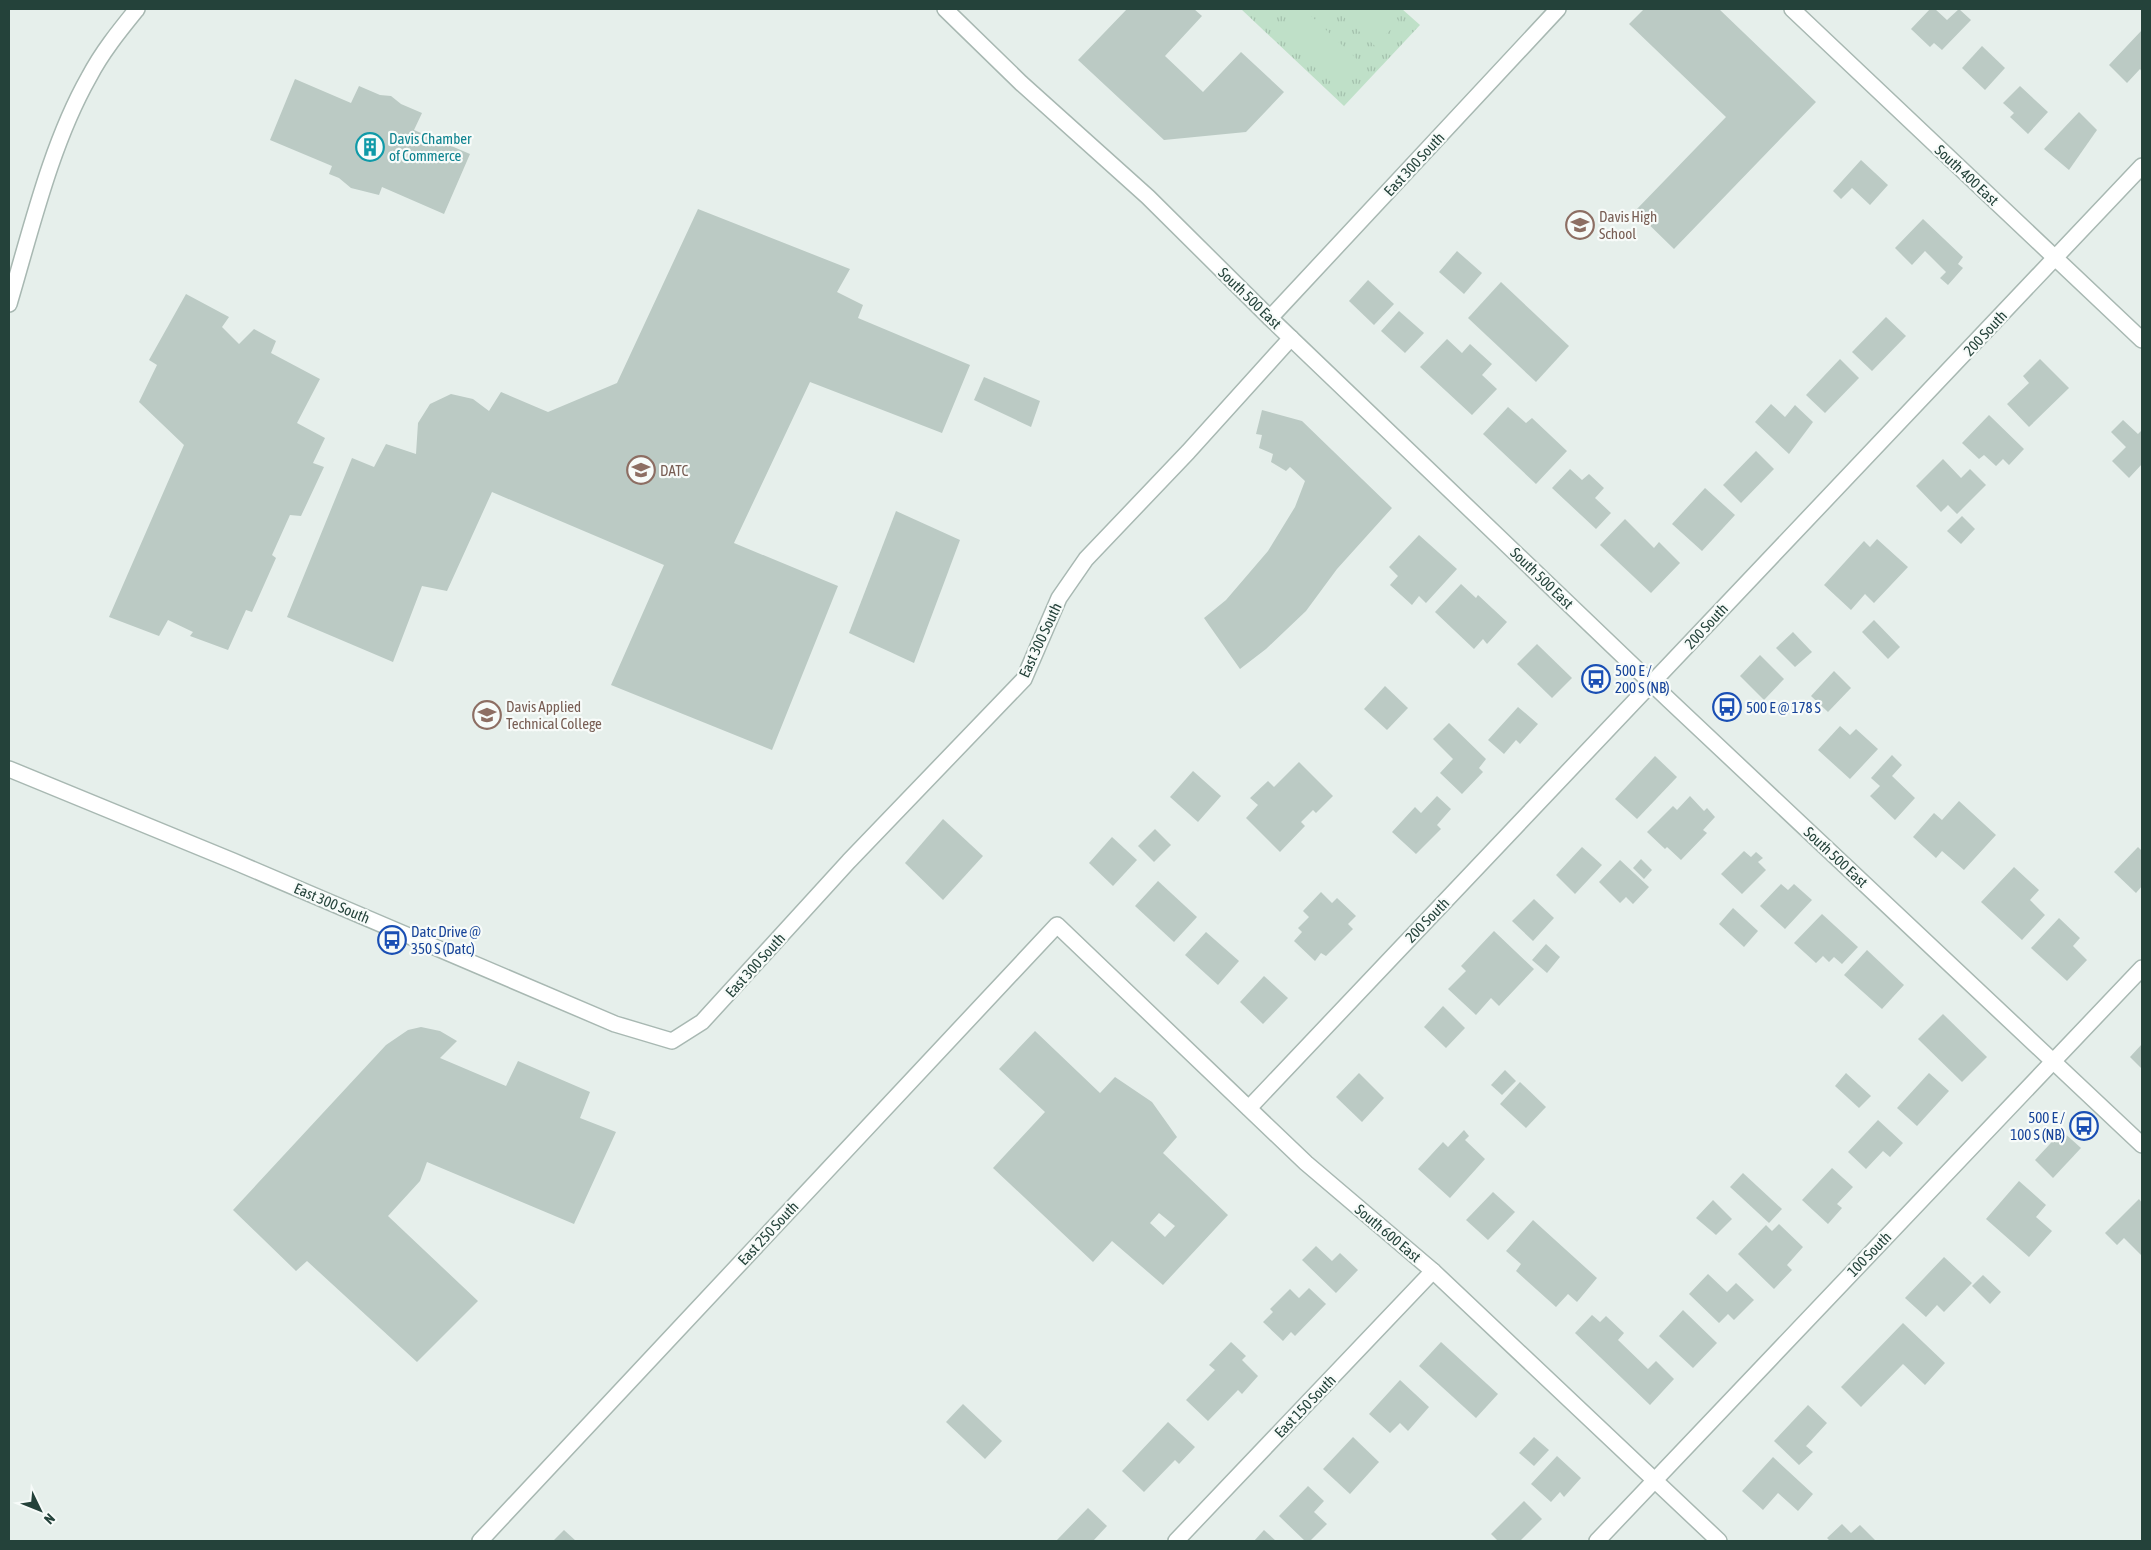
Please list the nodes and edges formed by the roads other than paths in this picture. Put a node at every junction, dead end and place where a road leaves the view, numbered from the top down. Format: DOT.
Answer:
graph roads {
  1 [pos="137,9"];
  2 [pos="946,9"];
  3 [pos="1558,9"];
  4 [pos="1792,9"];
  5 [pos="2142,166"];
  6 [pos="2055,258"];
  7 [pos="9,304"];
  8 [pos="1270,318"];
  9 [pos="1291,338"];
  10 [pos="2142,340"];
  11 [pos="1652,683"];
  12 [pos="9,769"];
  13 [pos="1057,925"];
  14 [pos="2142,968"];
  15 [pos="2053,1061"];
  16 [pos="1249,1108"];
  17 [pos="2142,1145"];
  18 [pos="1434,1271"];
  19 [pos="1655,1480"];
  20 [pos="480,1541"];
  21 [pos="1176,1541"];
  22 [pos="1597,1541"];
  23 [pos="1719,1541"];
  1 -- 7 [label="street"];
  2 -- 8 [label="street, South 500 East"];
  3 -- 8 [label="street, East 300 South"];
  4 -- 6 [label="street, South 400 East"];
  5 -- 6 [label="street, 200 South"];
  6 -- 10 [label="street, South 400 East"];
  6 -- 11 [label="street, 200 South"];
  8 -- 9 [label="street, South 500 East"];
  9 -- 11 [label="street, South 500 East"];
  9 -- 12 [label="street, East 300 South"];
  11 -- 15 [label="street, South 500 East"];
  11 -- 16 [label="street, 200 South"];
  13 -- 16 [label="street, South 600 East"];
  13 -- 20 [label="street, East 250 South"];
  14 -- 15 [label="street, 100 South"];
  15 -- 17 [label="street, South 500 East"];
  15 -- 19 [label="street, 100 South"];
  16 -- 18 [label="street, South 600 East"];
  18 -- 19 [label="street, South 600 East"];
  18 -- 21 [label="street, East 150 South"];
  19 -- 22 [label="street, 100 South"];
  19 -- 23 [label="street, South 600 East"];
}
